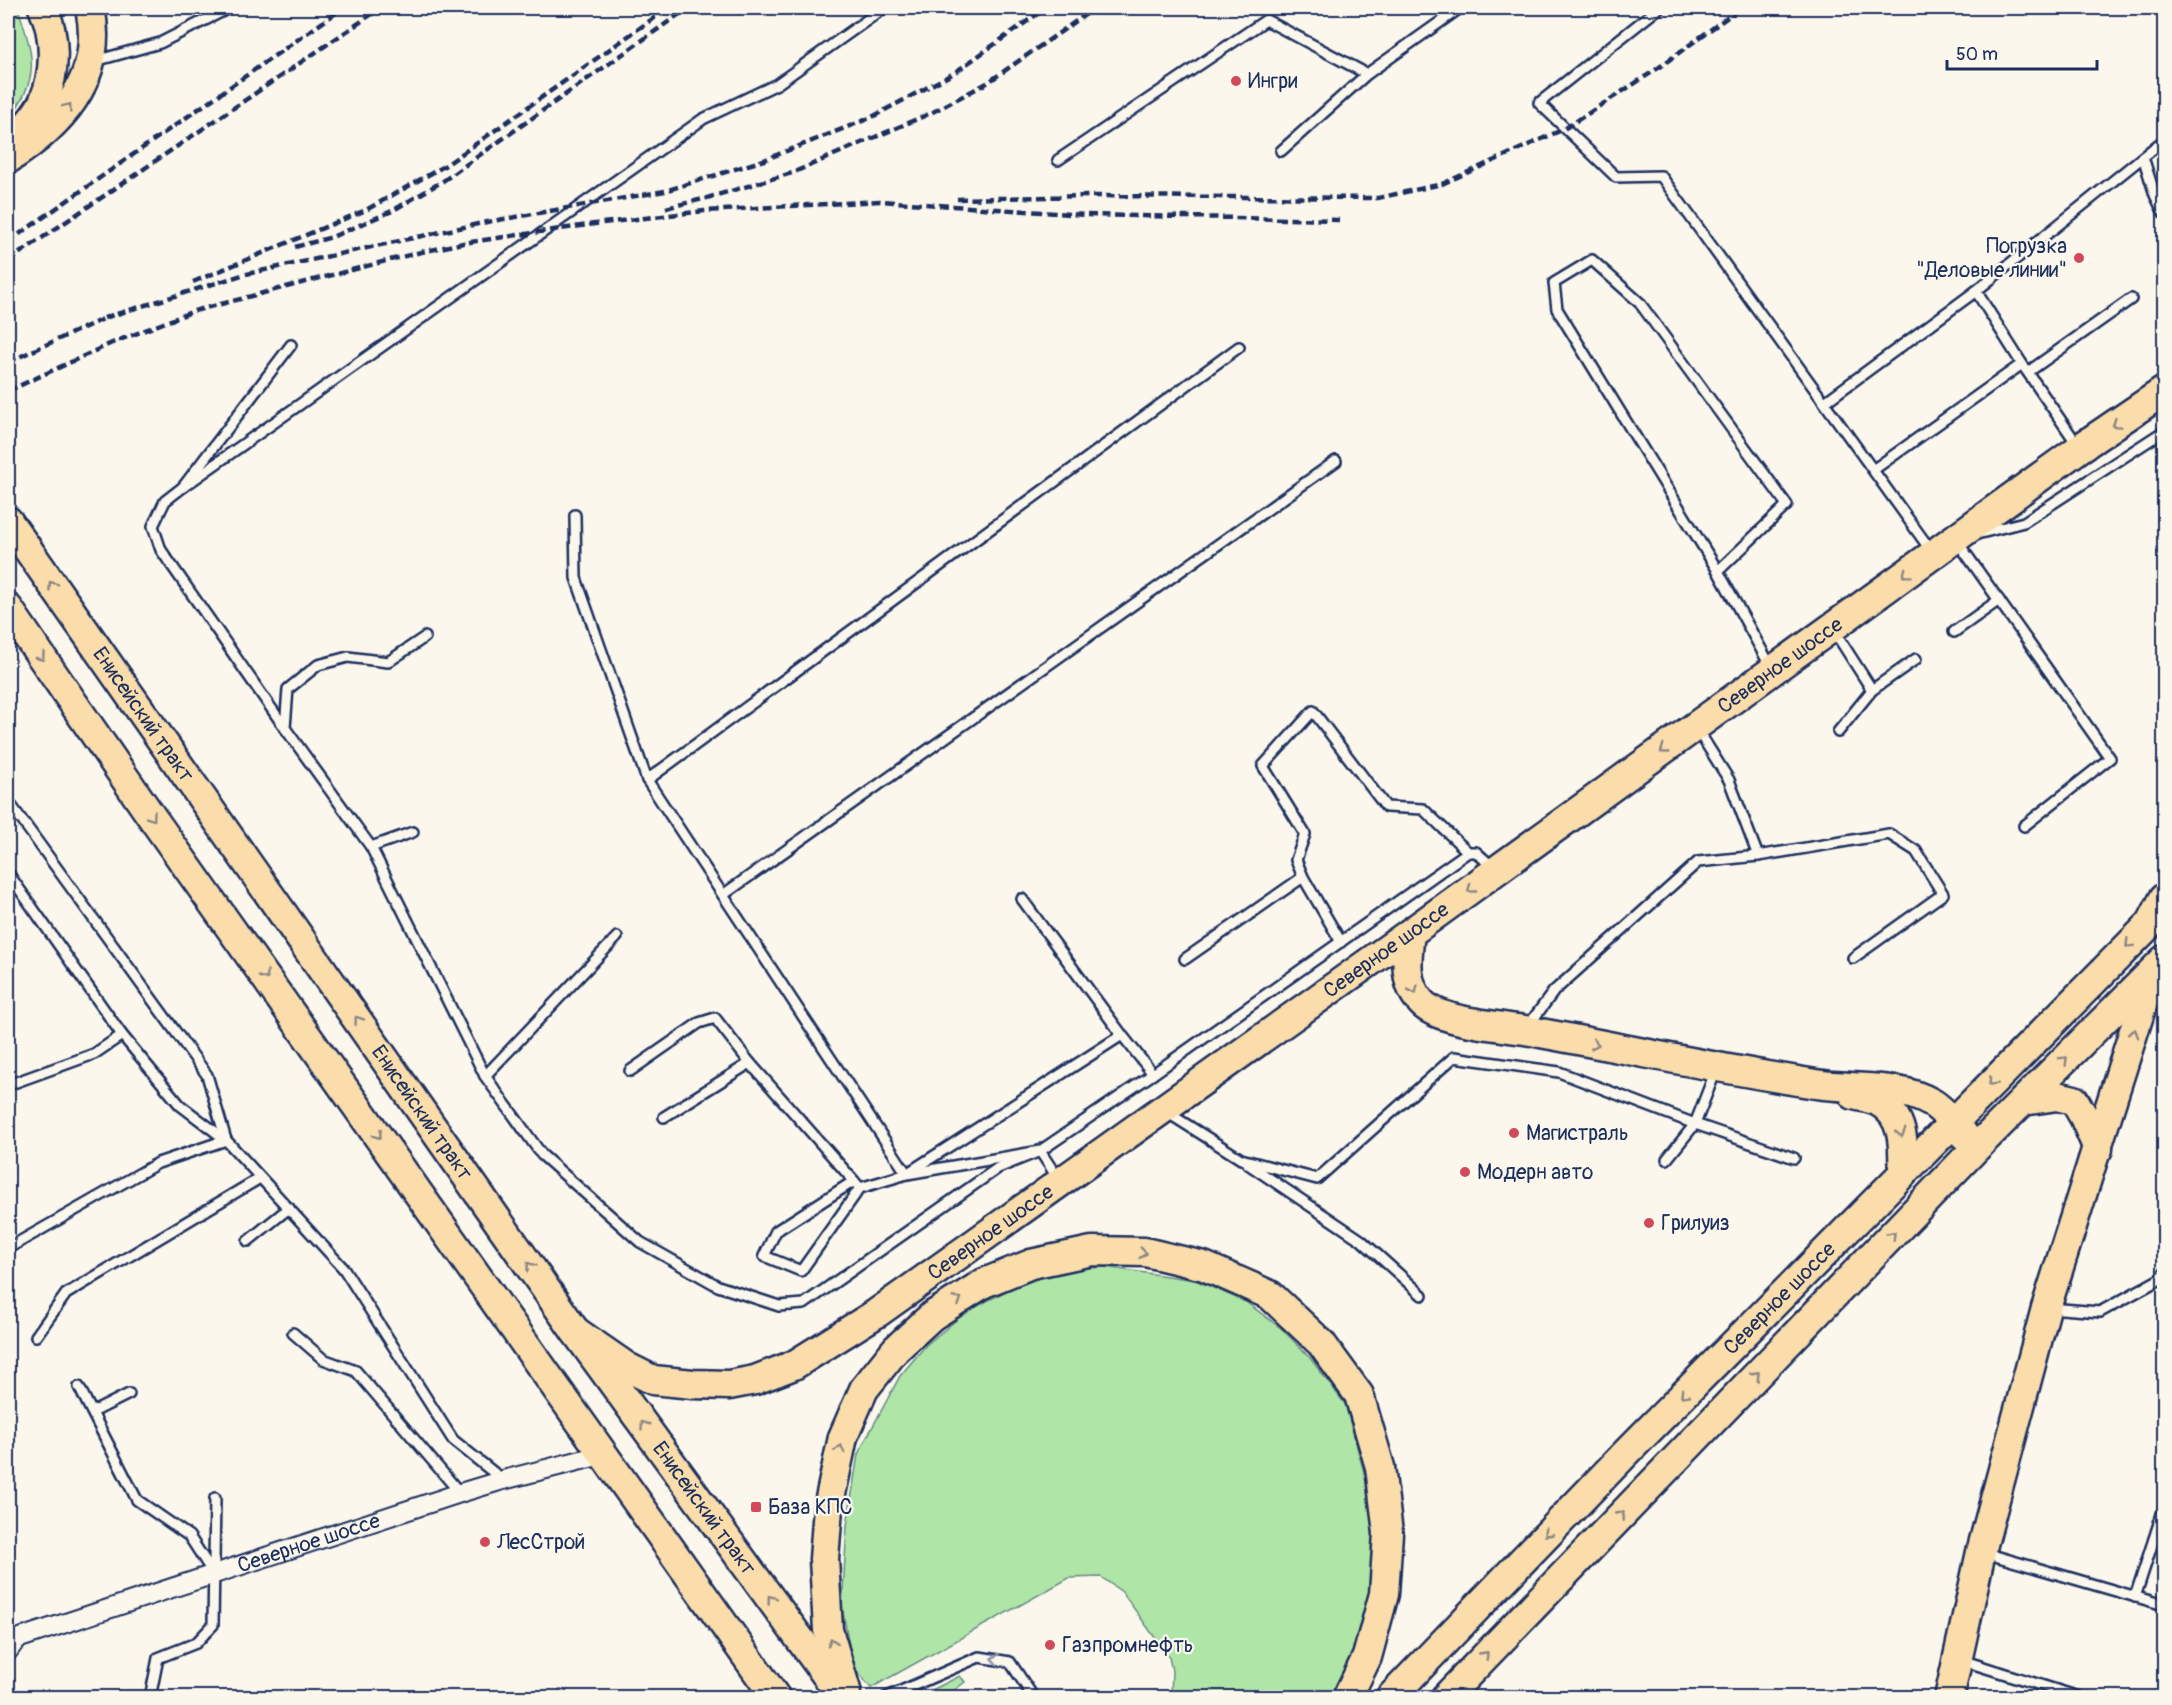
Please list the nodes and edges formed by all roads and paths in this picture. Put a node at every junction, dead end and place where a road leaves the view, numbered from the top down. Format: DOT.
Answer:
graph roads {
  1 [pos="43,8"];
  2 [pos="90,8"];
  3 [pos="229,8"];
  4 [pos="884,8"];
  5 [pos="1460,8"];
  6 [pos="1659,8"];
  7 [pos="92,62"];
  8 [pos="1367,74"];
  9 [pos="2164,140"];
  10 [pos="8,147"];
  11 [pos="1281,152"];
  12 [pos="2143,157"];
  13 [pos="8,159"];
  14 [pos="1058,160"];
  15 [pos="2164,213"];
  16 [pos="1976,291"];
  17 [pos="2131,299"];
  18 [pos="291,345"];
  19 [pos="1239,347"];
  20 [pos="2025,368"];
  21 [pos="2164,391"];
  22 [pos="1825,402"];
  23 [pos="2164,431"];
  24 [pos="2080,448"];
  25 [pos="1336,461"];
  26 [pos="1873,470"];
  27 [pos="183,487"];
  28 [pos="575,515"];
  29 [pos="8,521"];
  30 [pos="1945,546"];
  31 [pos="1718,571"];
  32 [pos="1999,600"];
  33 [pos="8,608"];
  34 [pos="1833,629"];
  35 [pos="1954,632"];
  36 [pos="425,637"];
  37 [pos="1916,659"];
  38 [pos="1773,671"];
  39 [pos="1872,690"];
  40 [pos="1696,727"];
  41 [pos="285,728"];
  42 [pos="1839,732"];
  43 [pos="647,780"];
  44 [pos="8,801"];
  45 [pos="2024,826"];
  46 [pos="413,832"];
  47 [pos="371,847"];
  48 [pos="1467,852"];
  49 [pos="1758,856"];
  50 [pos="1497,870"];
  51 [pos="8,873"];
  52 [pos="1303,877"];
  53 [pos="723,895"];
  54 [pos="2164,898"];
  55 [pos="1022,899"];
  56 [pos="1410,933"];
  57 [pos="617,937"];
  58 [pos="1341,942"];
  59 [pos="1853,958"];
  60 [pos="1185,959"];
  61 [pos="2159,966"];
  62 [pos="1525,1030"];
  63 [pos="122,1035"];
  64 [pos="1122,1035"];
  65 [pos="750,1063"];
  66 [pos="1717,1068"];
  67 [pos="630,1071"];
  68 [pos="1154,1074"];
  69 [pos="485,1076"];
  70 [pos="8,1085"];
  71 [pos="1820,1085"];
  72 [pos="2023,1101"];
  73 [pos="1162,1109"];
  74 [pos="664,1118"];
  75 [pos="1952,1122"];
  76 [pos="1695,1124"];
  77 [pos="226,1140"];
  78 [pos="1976,1148"];
  79 [pos="2098,1149"];
  80 [pos="1040,1151"];
  81 [pos="1794,1158"];
  82 [pos="1241,1159"];
  83 [pos="1667,1159"];
  84 [pos="1903,1173"];
  85 [pos="907,1174"];
  86 [pos="260,1178"];
  87 [pos="1060,1182"];
  88 [pos="857,1185"];
  89 [pos="289,1208"];
  90 [pos="248,1241"];
  91 [pos="12,1246"];
  92 [pos="2164,1276"];
  93 [pos="1422,1295"];
  94 [pos="2046,1308"];
  95 [pos="575,1331"];
  96 [pos="293,1333"];
  97 [pos="36,1336"];
  98 [pos="79,1387"];
  99 [pos="129,1394"];
  100 [pos="93,1412"];
  101 [pos="605,1454"];
  102 [pos="503,1480"];
  103 [pos="460,1493"];
  104 [pos="215,1498"];
  105 [pos="2164,1508"];
  106 [pos="1981,1552"];
  107 [pos="213,1573"];
  108 [pos="2135,1597"];
  109 [pos="2164,1605"];
  110 [pos="11,1644"];
  111 [pos="1958,1659"];
  112 [pos="906,1688"];
  113 [pos="8,1695"];
  114 [pos="18,1698"];
  115 [pos="150,1698"];
  116 [pos="777,1698"];
  117 [pos="843,1698"];
  118 [pos="849,1698"];
  119 [pos="885,1698"];
  120 [pos="913,1698"];
  121 [pos="1034,1698"];
  122 [pos="1347,1698"];
  123 [pos="1390,1698"];
  124 [pos="1444,1698"];
  125 [pos="1949,1698"];
  126 [pos="2082,1698"];
  1 -- 10 [label="main road"];
  2 -- 7 [label="main road"];
  3 -- 7 [label="lane"];
  4 -- 27 [label="lane"];
  5 -- 8 [label="lane"];
  6 -- 22 [label="lane"];
  13 -- 7 [label="main road, one-way"];
  8 -- 11 [label="lane"];
  8 -- 14 [label="lane"];
  9 -- 12 [label="lane"];
  12 -- 15 [label="lane"];
  12 -- 16 [label="lane"];
  16 -- 20 [label="lane"];
  16 -- 22 [label="lane"];
  17 -- 20 [label="lane"];
  18 -- 27 [label="lane"];
  19 -- 43 [label="lane"];
  20 -- 24 [label="lane"];
  20 -- 26 [label="lane"];
  21 -- 24 [label="main road, Северное шоссе, one-way"];
  22 -- 26 [label="lane"];
  23 -- 30 [label="lane"];
  24 -- 30 [label="main road, Северное шоссе"];
  25 -- 53 [label="lane"];
  26 -- 30 [label="lane"];
  27 -- 41 [label="lane"];
  28 -- 43 [label="lane"];
  95 -- 29 [label="main road, Енисейский тракт, one-way"];
  30 -- 32 [label="lane"];
  30 -- 34 [label="main road, Северное шоссе, one-way"];
  31 -- 31 [label="lane"];
  31 -- 38 [label="lane"];
  32 -- 35 [label="lane"];
  32 -- 45 [label="lane"];
  33 -- 101 [label="main road, one-way"];
  34 -- 38 [label="main road, Северное шоссе"];
  34 -- 39 [label="lane"];
  36 -- 41 [label="lane"];
  37 -- 39 [label="lane"];
  38 -- 40 [label="main road, Северное шоссе"];
  39 -- 42 [label="lane"];
  40 -- 49 [label="lane"];
  40 -- 50 [label="main road, Северное шоссе, one-way"];
  41 -- 47 [label="lane"];
  43 -- 53 [label="lane"];
  44 -- 77 [label="lane"];
  46 -- 47 [label="lane"];
  47 -- 69 [label="lane"];
  48 -- 50 [label="lane"];
  48 -- 52 [label="lane"];
  48 -- 58 [label="lane"];
  49 -- 59 [label="lane"];
  49 -- 62 [label="lane"];
  50 -- 56 [label="main road, Северное шоссе, one-way"];
  51 -- 63 [label="lane"];
  52 -- 58 [label="lane"];
  52 -- 60 [label="lane"];
  53 -- 85 [label="lane"];
  54 -- 75 [label="main road, Северное шоссе, one-way"];
  55 -- 64 [label="lane"];
  56 -- 62 [label="main road, one-way"];
  56 -- 73 [label="main road, Северное шоссе"];
  57 -- 69 [label="lane"];
  58 -- 68 [label="lane"];
  72 -- 61 [label="main road, Северное шоссе, one-way"];
  79 -- 61 [label="main road, one-way"];
  62 -- 66 [label="main road, one-way"];
  63 -- 70 [label="lane"];
  63 -- 77 [label="lane"];
  64 -- 68 [label="lane"];
  64 -- 85 [label="lane"];
  65 -- 67 [label="lane"];
  65 -- 74 [label="lane"];
  65 -- 88 [label="lane"];
  66 -- 71 [label="main road"];
  66 -- 76 [label="lane"];
  68 -- 80 [label="lane"];
  69 -- 80 [label="lane"];
  71 -- 75 [label="main road"];
  71 -- 84 [label="main road, one-way"];
  72 -- 78 [label="main road, Северное шоссе"];
  72 -- 79 [label="main road"];
  73 -- 82 [label="lane"];
  73 -- 87 [label="main road, Северное шоссе"];
  75 -- 78 [label="main road"];
  75 -- 84 [label="main road, Северное шоссе"];
  76 -- 81 [label="lane"];
  76 -- 82 [label="lane"];
  76 -- 83 [label="lane"];
  77 -- 86 [label="lane"];
  77 -- 91 [label="lane"];
  124 -- 78 [label="main road, Северное шоссе, one-way"];
  79 -- 94 [label="main road"];
  80 -- 85 [label="lane"];
  80 -- 87 [label="lane"];
  82 -- 93 [label="lane"];
  84 -- 123 [label="main road, Северное шоссе, one-way"];
  85 -- 88 [label="lane"];
  86 -- 89 [label="lane"];
  86 -- 97 [label="lane"];
  87 -- 95 [label="main road, Северное шоссе"];
  88 -- 88 [label="lane"];
  89 -- 90 [label="lane"];
  89 -- 102 [label="lane"];
  92 -- 94 [label="lane"];
  94 -- 106 [label="main road"];
  117 -- 95 [label="main road, Енисейский тракт, one-way"];
  96 -- 103 [label="lane"];
  98 -- 100 [label="lane"];
  99 -- 100 [label="lane"];
  100 -- 107 [label="lane"];
  101 -- 102 [label="street, Северное шоссе"];
  101 -- 116 [label="main road"];
  102 -- 103 [label="street, Северное шоссе"];
  103 -- 107 [label="street, Северное шоссе"];
  104 -- 107 [label="lane"];
  105 -- 108 [label="lane"];
  106 -- 108 [label="lane"];
  106 -- 111 [label="main road"];
  107 -- 110 [label="street, Северное шоссе"];
  107 -- 115 [label="lane"];
  108 -- 109 [label="lane"];
  111 -- 125 [label="main road"];
  111 -- 126 [label="lane"];
  112 -- 119 [label="lane"];
  112 -- 120 [label="lane"];
  121 -- 112 [label="lane, one-way"];
  113 -- 114 [label="lane"];
  118 -- 122 [label="main road, one-way"];
}
